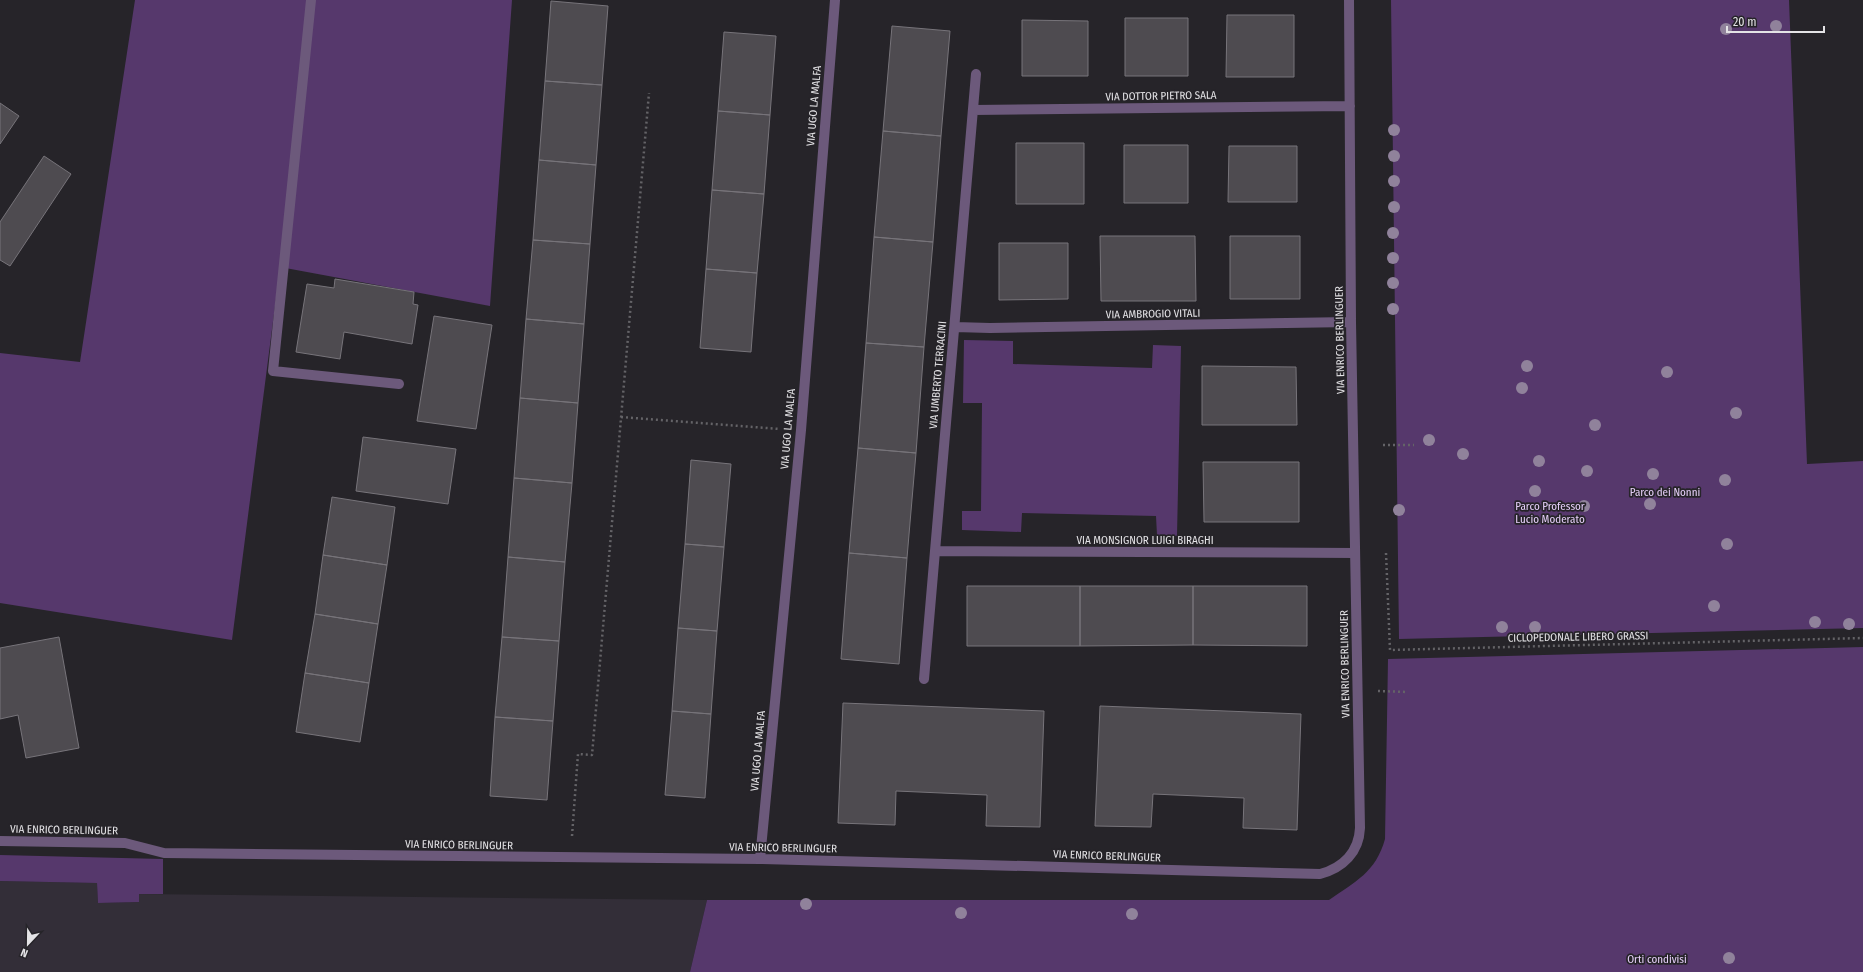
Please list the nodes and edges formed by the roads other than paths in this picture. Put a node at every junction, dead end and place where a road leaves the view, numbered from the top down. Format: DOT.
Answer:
graph roads {
  1 [pos="311,0"];
  2 [pos="835,0"];
  3 [pos="1349,0"];
  4 [pos="976,74"];
  5 [pos="1350,106"];
  6 [pos="973,110"];
  7 [pos="1351,322"];
  8 [pos="954,327"];
  9 [pos="399,384"];
  10 [pos="935,551"];
  11 [pos="1356,553"];
  12 [pos="924,679"];
  13 [pos="0,841"];
  14 [pos="760,859"];
  1 -- 9 [label="street"];
  2 -- 14 [label="street, VIA UGO LA MALFA"];
  3 -- 5 [label="street, VIA ENRICO BERLINGUER"];
  4 -- 6 [label="street, VIA UMBERTO TERRACINI"];
  5 -- 6 [label="street, VIA DOTTOR PIETRO SALA"];
  5 -- 7 [label="street, VIA ENRICO BERLINGUER"];
  6 -- 8 [label="street, VIA UMBERTO TERRACINI"];
  7 -- 8 [label="street, VIA AMBROGIO VITALI"];
  7 -- 11 [label="street, VIA ENRICO BERLINGUER"];
  8 -- 10 [label="street, VIA UMBERTO TERRACINI"];
  10 -- 11 [label="street, VIA MONSIGNOR LUIGI BIRAGHI"];
  10 -- 12 [label="street, VIA UMBERTO TERRACINI"];
  11 -- 14 [label="street, VIA ENRICO BERLINGUER"];
  13 -- 14 [label="street, VIA ENRICO BERLINGUER"];
}
